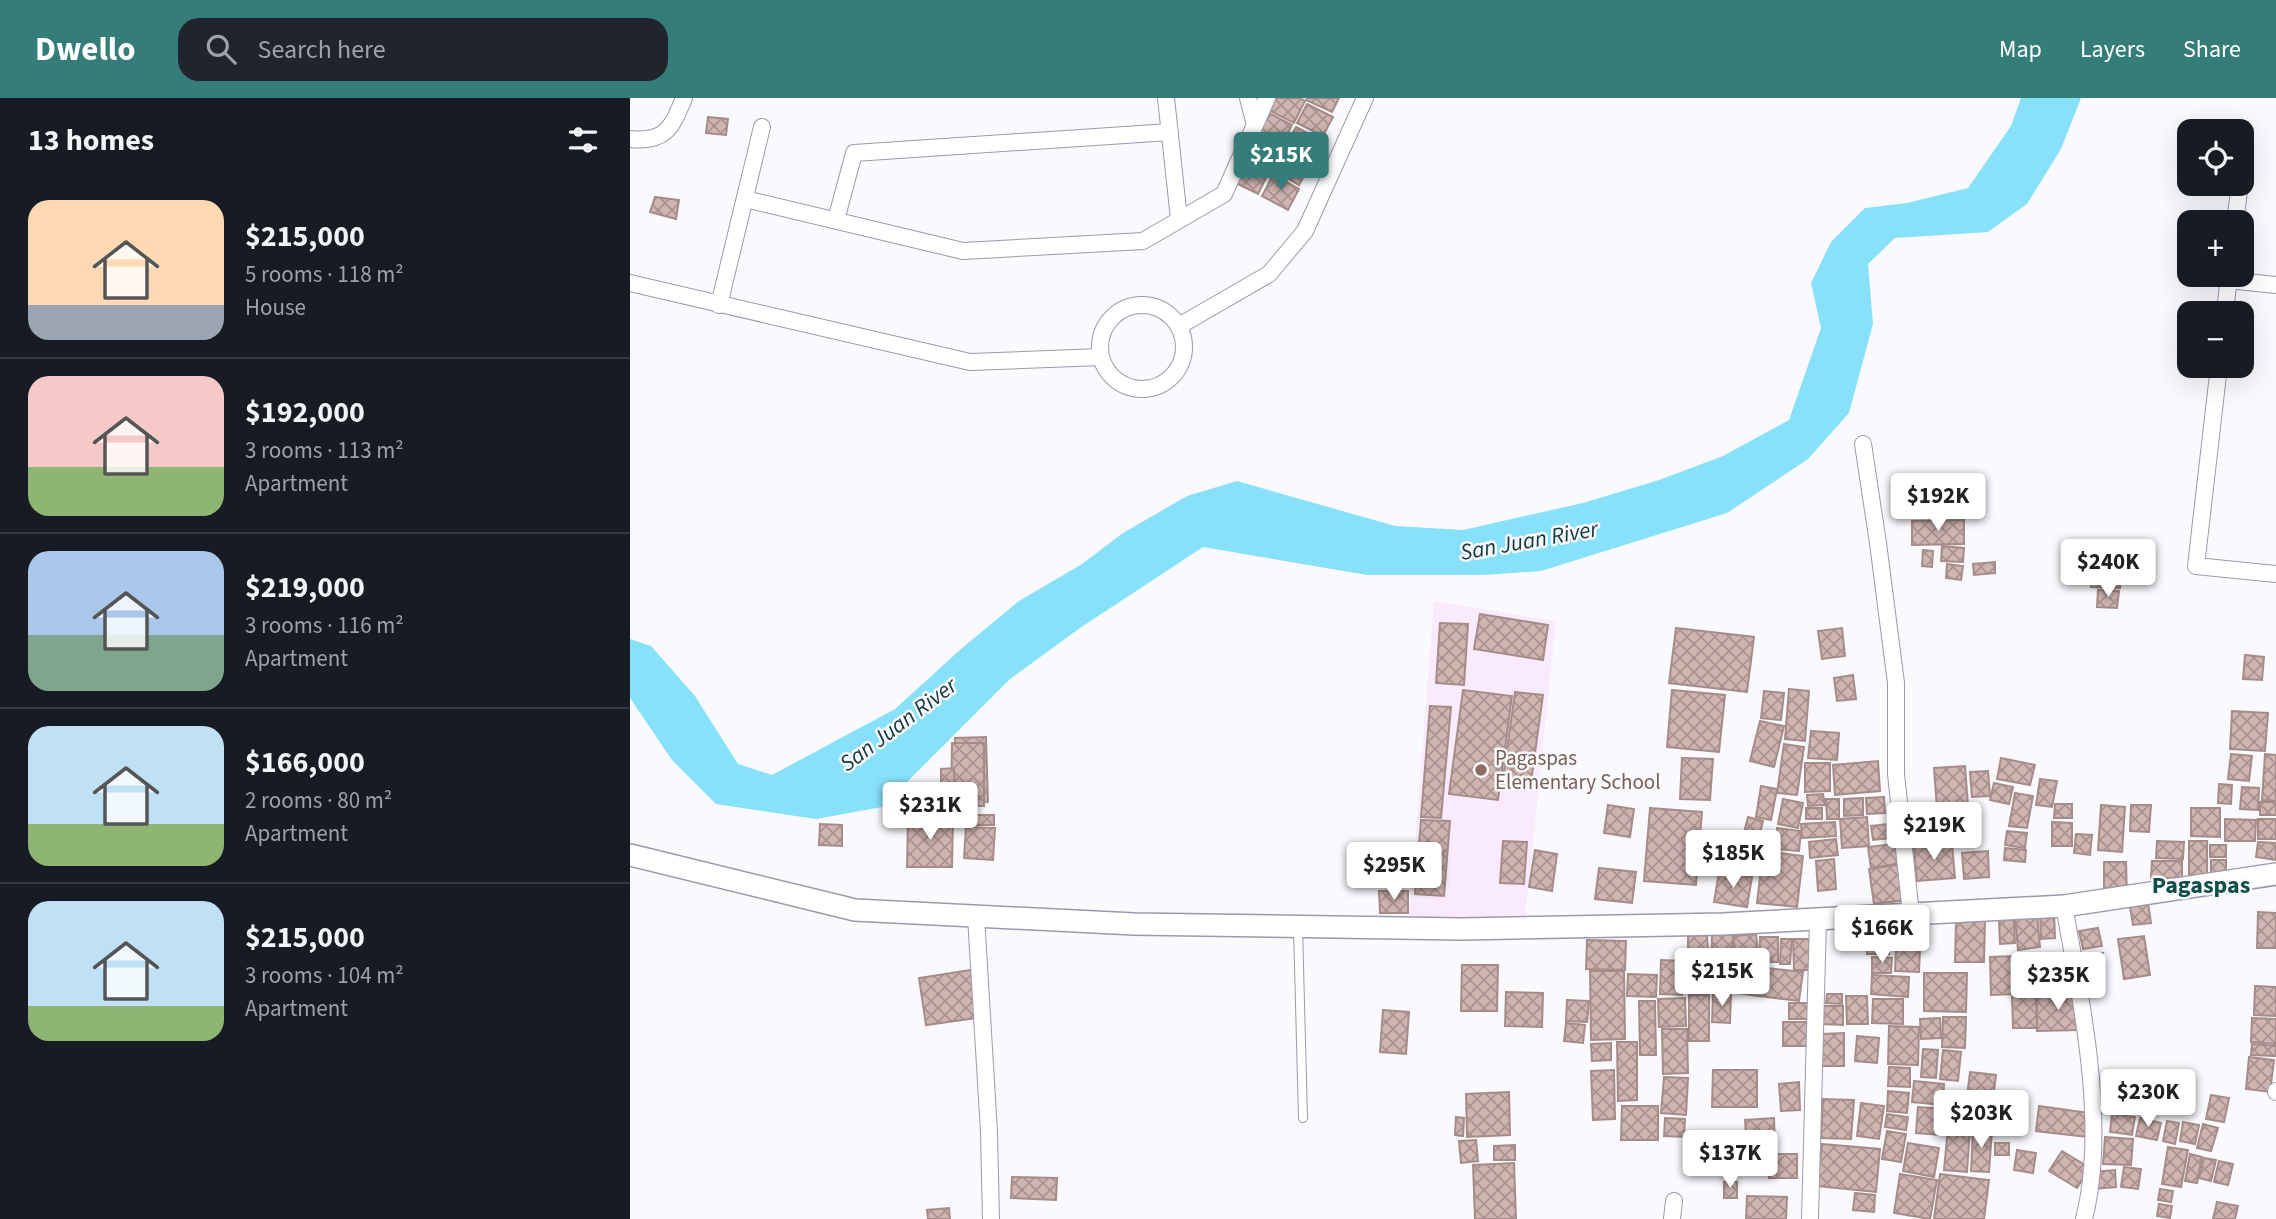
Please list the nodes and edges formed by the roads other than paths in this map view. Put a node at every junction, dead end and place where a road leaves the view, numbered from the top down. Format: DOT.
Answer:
graph roads {
  1 [pos="684,98"];
  2 [pos="1166,98"];
  3 [pos="1248,98"];
  4 [pos="1267,98"];
  5 [pos="1365,98"];
  6 [pos="1255,125"];
  7 [pos="762,127"];
  8 [pos="1170,132"];
  9 [pos="630,139"];
  10 [pos="745,199"];
  11 [pos="1179,219"];
  12 [pos="836,220"];
  13 [pos="2254,281"];
  14 [pos="630,283"];
  15 [pos="2276,285"];
  16 [pos="719,305"];
  17 [pos="1179,326"];
  18 [pos="1101,357"];
  19 [pos="2217,378"];
  20 [pos="1863,444"];
  21 [pos="2275,569"];
  22 [pos="630,855"];
  23 [pos="2276,874"];
  24 [pos="2064,906"];
  25 [pos="1911,914"];
  26 [pos="976,916"];
  27 [pos="1818,919"];
  28 [pos="1298,927"];
  29 [pos="1303,1118"];
  30 [pos="1674,1201"];
  31 [pos="991,1219"];
  32 [pos="1672,1219"];
  33 [pos="1810,1219"];
  34 [pos="2084,1219"];
  1 -- 9 [label="street"];
  2 -- 8 [label="street"];
  3 -- 6 [label="street"];
  4 -- 6 [label="street"];
  5 -- 17 [label="street"];
  6 -- 11 [label="street"];
  7 -- 10 [label="street"];
  8 -- 11 [label="street"];
  8 -- 12 [label="street"];
  10 -- 12 [label="street"];
  10 -- 16 [label="street"];
  11 -- 12 [label="street"];
  13 -- 15 [label="street"];
  14 -- 16 [label="street"];
  16 -- 18 [label="street"];
  17 -- 18 [label="street"];
  17 -- 18 [label="street"];
  19 -- 21 [label="street"];
  20 -- 25 [label="street"];
  22 -- 26 [label="main road"];
  23 -- 24 [label="main road"];
  24 -- 25 [label="main road"];
  24 -- 34 [label="street"];
  25 -- 27 [label="main road"];
  26 -- 28 [label="main road"];
  26 -- 31 [label="street"];
  27 -- 28 [label="main road"];
  27 -- 33 [label="street"];
  28 -- 29 [label="lane"];
  30 -- 32 [label="street"];
}
